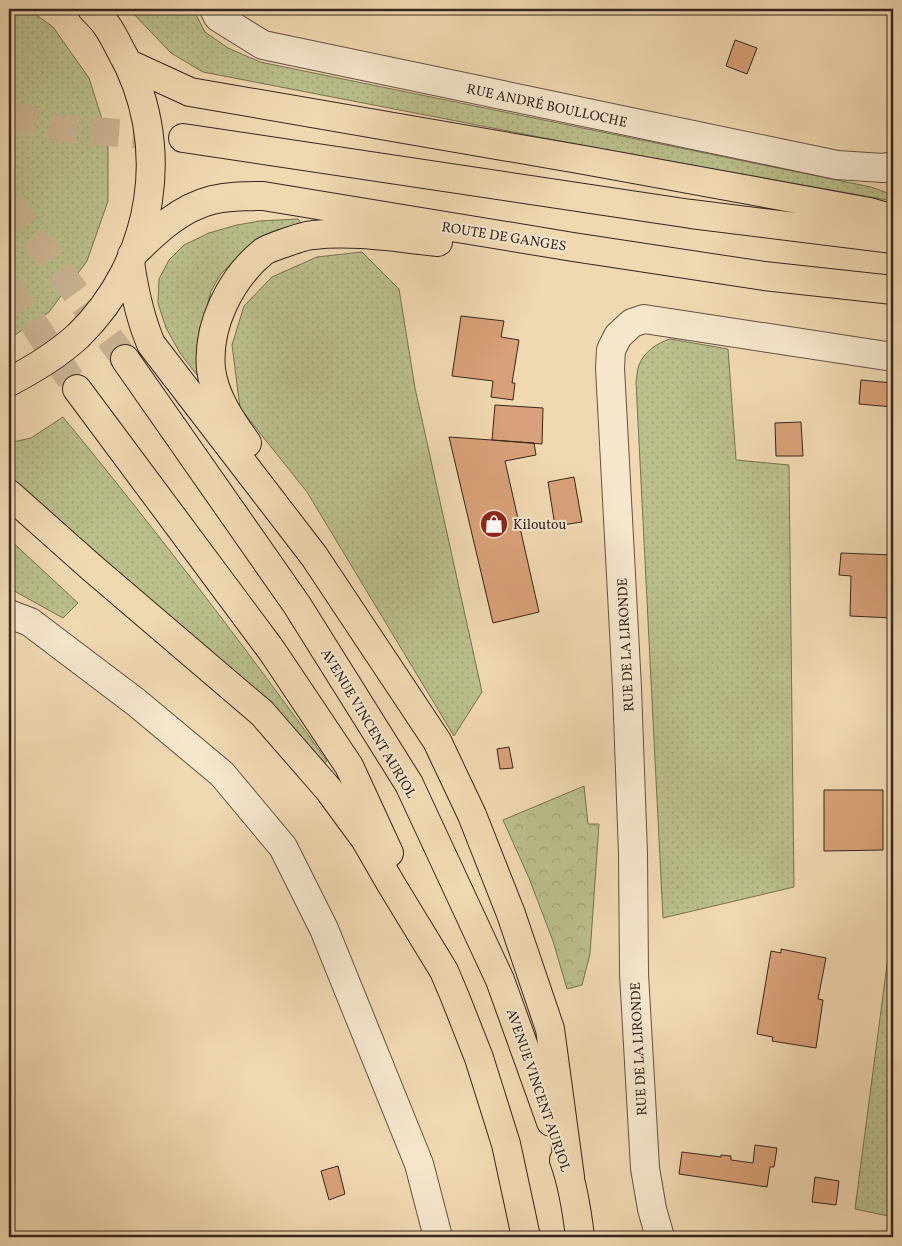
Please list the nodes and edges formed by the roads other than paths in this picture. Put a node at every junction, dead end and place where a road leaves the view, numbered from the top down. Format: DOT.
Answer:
graph roads {
  1 [pos="92,9"];
  2 [pos="214,9"];
  3 [pos="129,64"];
  4 [pos="183,138"];
  5 [pos="893,166"];
  6 [pos="893,219"];
  7 [pos="893,239"];
  8 [pos="573,247"];
  9 [pos="131,258"];
  10 [pos="893,290"];
  11 [pos="893,357"];
  12 [pos="125,359"];
  13 [pos="9,382"];
  14 [pos="77,389"];
  15 [pos="9,494"];
  16 [pos="314,556"];
  17 [pos="9,614"];
  18 [pos="444,971"];
  19 [pos="570,1177"];
  20 [pos="438,1237"];
  21 [pos="526,1237"];
  22 [pos="580,1237"];
  23 [pos="660,1237"];
  1 -- 3 [label="main road"];
  2 -- 5 [label="street, RUE ANDRÉ BOULLOCHE"];
  3 -- 6 [label="main road"];
  3 -- 9 [label="main road"];
  4 -- 7 [label="main road"];
  8 -- 9 [label="main road, ROUTE DE GANGES"];
  8 -- 10 [label="main road, ROUTE DE GANGES"];
  8 -- 16 [label="main road"];
  9 -- 13 [label="main road"];
  9 -- 16 [label="main road"];
  11 -- 23 [label="street, RUE DE LA LIRONDE"];
  12 -- 19 [label="main road, AVENUE VINCENT AURIOL"];
  14 -- 18 [label="main road"];
  15 -- 18 [label="main road"];
  16 -- 19 [label="main road"];
  17 -- 20 [label="street"];
  18 -- 21 [label="main road"];
  19 -- 22 [label="main road, AVENUE VINCENT AURIOL"];
}
